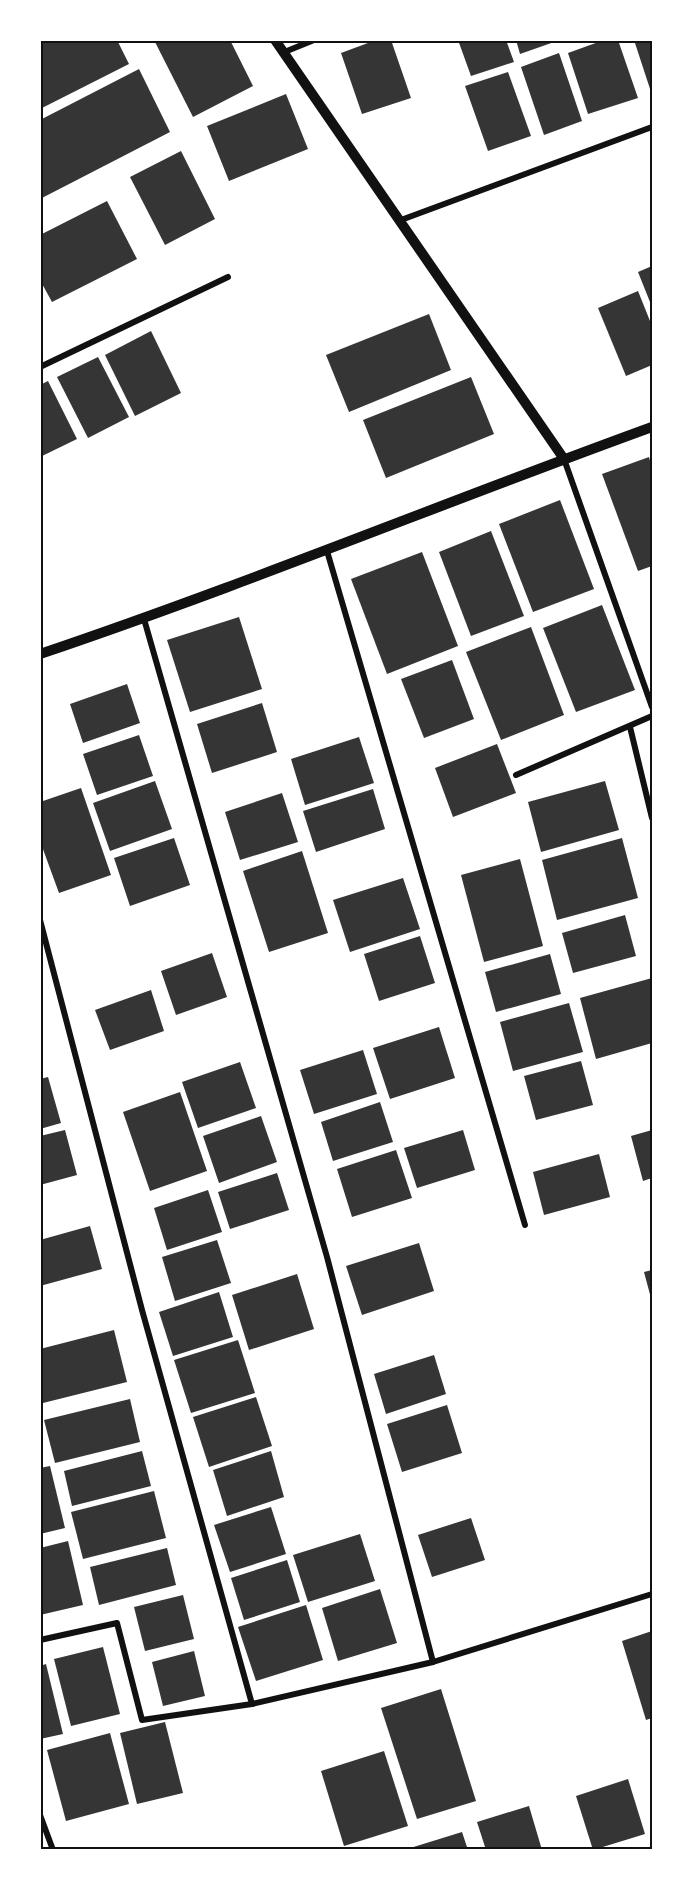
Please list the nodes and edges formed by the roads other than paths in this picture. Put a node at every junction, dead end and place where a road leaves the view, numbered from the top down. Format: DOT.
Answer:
graph roads {
  1 [pos="275,40"];
  2 [pos="314,40"];
  3 [pos="282,53"];
  4 [pos="652,127"];
  5 [pos="401,220"];
  6 [pos="228,277"];
  7 [pos="40,367"];
  8 [pos="652,427"];
  9 [pos="564,459"];
  10 [pos="327,551"];
  11 [pos="144,619"];
  12 [pos="40,654"];
  13 [pos="652,707"];
  14 [pos="652,716"];
  15 [pos="630,727"];
  16 [pos="516,775"];
  17 [pos="652,818"];
  18 [pos="40,920"];
  19 [pos="525,1226"];
  20 [pos="652,1594"];
  21 [pos="40,1640"];
  22 [pos="433,1662"];
  23 [pos="252,1704"];
  24 [pos="40,1815"];
  25 [pos="53,1850"];
  1 -- 3 [label="street"];
  2 -- 3 [label="street"];
  3 -- 5 [label="street"];
  4 -- 5 [label="street"];
  5 -- 9 [label="street"];
  6 -- 7 [label="street"];
  8 -- 9 [label="street"];
  9 -- 10 [label="street"];
  9 -- 13 [label="street"];
  10 -- 11 [label="street"];
  10 -- 19 [label="street"];
  11 -- 12 [label="street"];
  11 -- 22 [label="street"];
  14 -- 15 [label="street"];
  15 -- 16 [label="street"];
  15 -- 17 [label="street"];
  18 -- 23 [label="street"];
  20 -- 22 [label="street"];
  21 -- 23 [label="street"];
  22 -- 23 [label="street"];
  24 -- 25 [label="street"];
}
